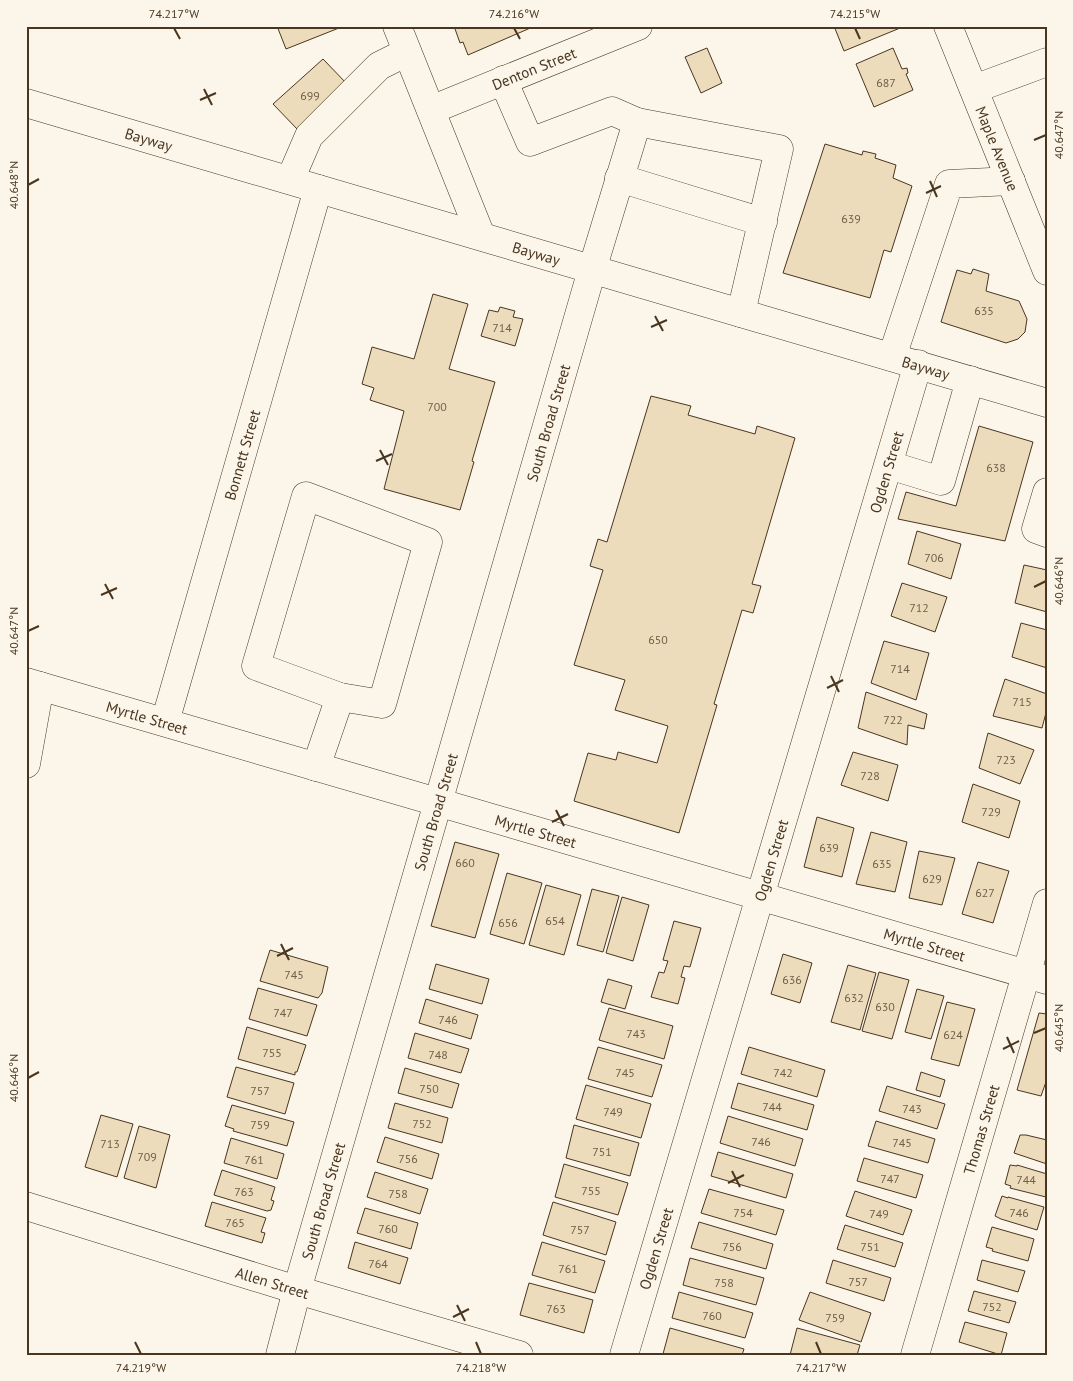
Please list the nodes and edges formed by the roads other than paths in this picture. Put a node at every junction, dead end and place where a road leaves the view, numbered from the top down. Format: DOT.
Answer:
graph roads {
  1 [pos="397,26"];
  2 [pos="638,26"];
  3 [pos="948,26"];
  4 [pos="408,52"];
  5 [pos="1047,62"];
  6 [pos="503,80"];
  7 [pos="974,90"];
  8 [pos="26,103"];
  9 [pos="431,110"];
  10 [pos="637,122"];
  11 [pos="619,178"];
  12 [pos="290,180"];
  13 [pos="1010,181"];
  14 [pos="318,189"];
  15 [pos="763,222"];
  16 [pos="480,236"];
  17 [pos="1046,265"];
  18 [pos="592,270"];
  19 [pos="742,313"];
  20 [pos="892,357"];
  21 [pos="918,364"];
  22 [pos="970,380"];
  23 [pos="1047,403"];
  24 [pos="889,465"];
  25 [pos="1047,492"];
  26 [pos="1047,533"];
  27 [pos="33,684"];
  28 [pos="340,697"];
  29 [pos="165,722"];
  30 [pos="26,764"];
  31 [pos="316,767"];
  32 [pos="438,803"];
  33 [pos="761,896"];
  34 [pos="1047,903"];
  35 [pos="1037,977"];
  36 [pos="26,1206"];
  37 [pos="297,1290"];
  38 [pos="280,1355"];
  39 [pos="520,1355"];
  40 [pos="624,1355"];
  41 [pos="915,1355"];
  1 -- 4 [label="street"];
  2 -- 6 [label="street, Denton Street"];
  3 -- 7 [label="street, Maple Avenue"];
  4 -- 9 [label="street"];
  4 -- 12 [label="street"];
  5 -- 7 [label="street"];
  6 -- 9 [label="street, Denton Street"];
  6 -- 10 [label="street"];
  7 -- 13 [label="street, Maple Avenue"];
  8 -- 12 [label="street, Bayway"];
  9 -- 16 [label="street"];
  10 -- 11 [label="street, South Broad Street"];
  10 -- 15 [label="street"];
  11 -- 15 [label="street"];
  11 -- 18 [label="street, South Broad Street"];
  12 -- 14 [label="street, Bayway"];
  13 -- 17 [label="street, Maple Avenue"];
  13 -- 20 [label="street"];
  14 -- 16 [label="street, Bayway"];
  14 -- 29 [label="street, Bonnett Street"];
  15 -- 19 [label="street"];
  16 -- 18 [label="street, Bayway"];
  18 -- 19 [label="street, Bayway"];
  18 -- 32 [label="street, South Broad Street"];
  19 -- 20 [label="street, Bayway"];
  20 -- 21 [label="street, Bayway"];
  21 -- 22 [label="street, Bayway"];
  21 -- 24 [label="street, Ogden Street"];
  22 -- 23 [label="street, Bayway"];
  22 -- 24 [label="street"];
  24 -- 33 [label="street, Ogden Street"];
  25 -- 26 [label="street"];
  27 -- 29 [label="street, Myrtle Street"];
  27 -- 30 [label="street"];
  28 -- 28 [label="street"];
  28 -- 31 [label="street"];
  29 -- 31 [label="street, Myrtle Street"];
  31 -- 32 [label="street, Myrtle Street"];
  32 -- 33 [label="street, Myrtle Street"];
  32 -- 37 [label="street, South Broad Street"];
  33 -- 35 [label="street, Myrtle Street"];
  33 -- 40 [label="street, Ogden Street"];
  34 -- 35 [label="street, Thomas Street"];
  35 -- 41 [label="street, Thomas Street"];
  36 -- 37 [label="street, Allen Street"];
  37 -- 38 [label="street, South Broad Street"];
  37 -- 39 [label="street, Allen Street"];
}
